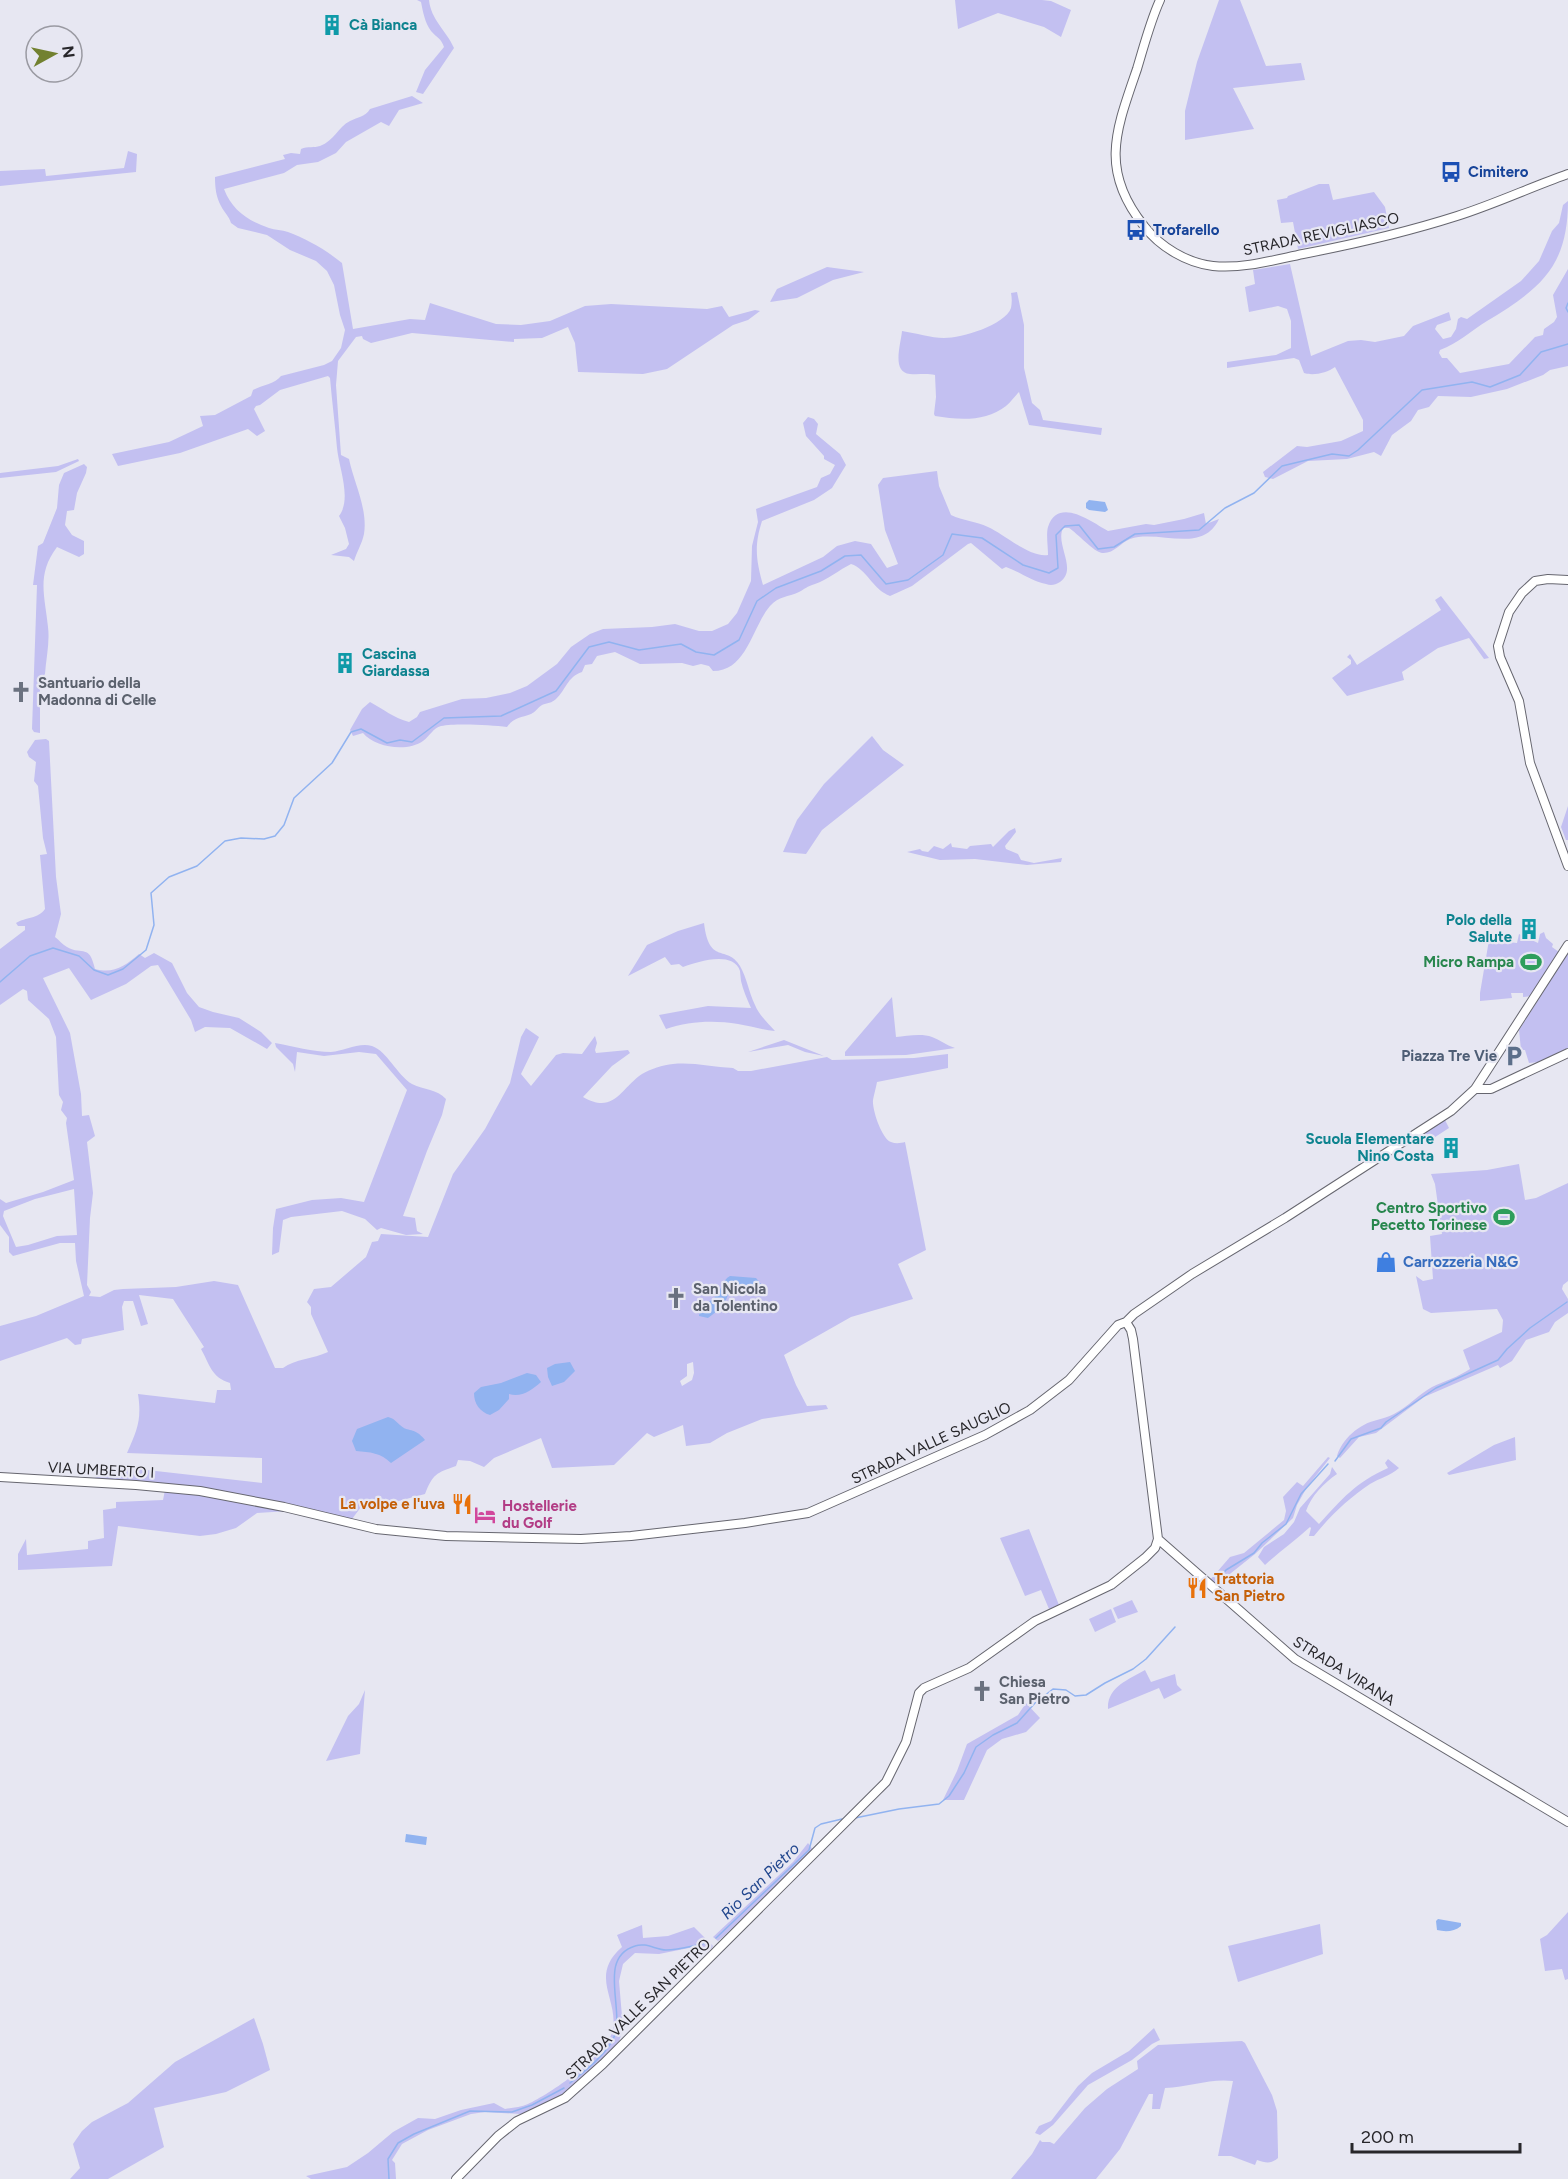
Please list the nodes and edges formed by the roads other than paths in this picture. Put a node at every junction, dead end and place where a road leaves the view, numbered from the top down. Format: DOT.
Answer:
graph roads {
  1 [pos="1160,0"];
  2 [pos="1568,174"];
  3 [pos="1568,580"];
  4 [pos="1568,866"];
  5 [pos="1568,945"];
  6 [pos="1568,1053"];
  7 [pos="1475,1089"];
  8 [pos="1126,1322"];
  9 [pos="0,1477"];
  10 [pos="200,1491"];
  11 [pos="1158,1539"];
  12 [pos="1568,1822"];
  13 [pos="456,2179"];
  1 -- 2 [label="street, STRADA REVIGLIASCO"];
  3 -- 4 [label="street"];
  5 -- 7 [label="street, STRADA VALLE SAUGLIO"];
  6 -- 7 [label="street"];
  7 -- 8 [label="street, STRADA VALLE SAUGLIO"];
  8 -- 10 [label="street, STRADA VALLE SAUGLIO"];
  8 -- 11 [label="street"];
  9 -- 10 [label="street, VIA UMBERTO I"];
  11 -- 12 [label="street, STRADA VIRANA"];
  11 -- 13 [label="street, STRADA VALLE SAN PIETRO"];
}
